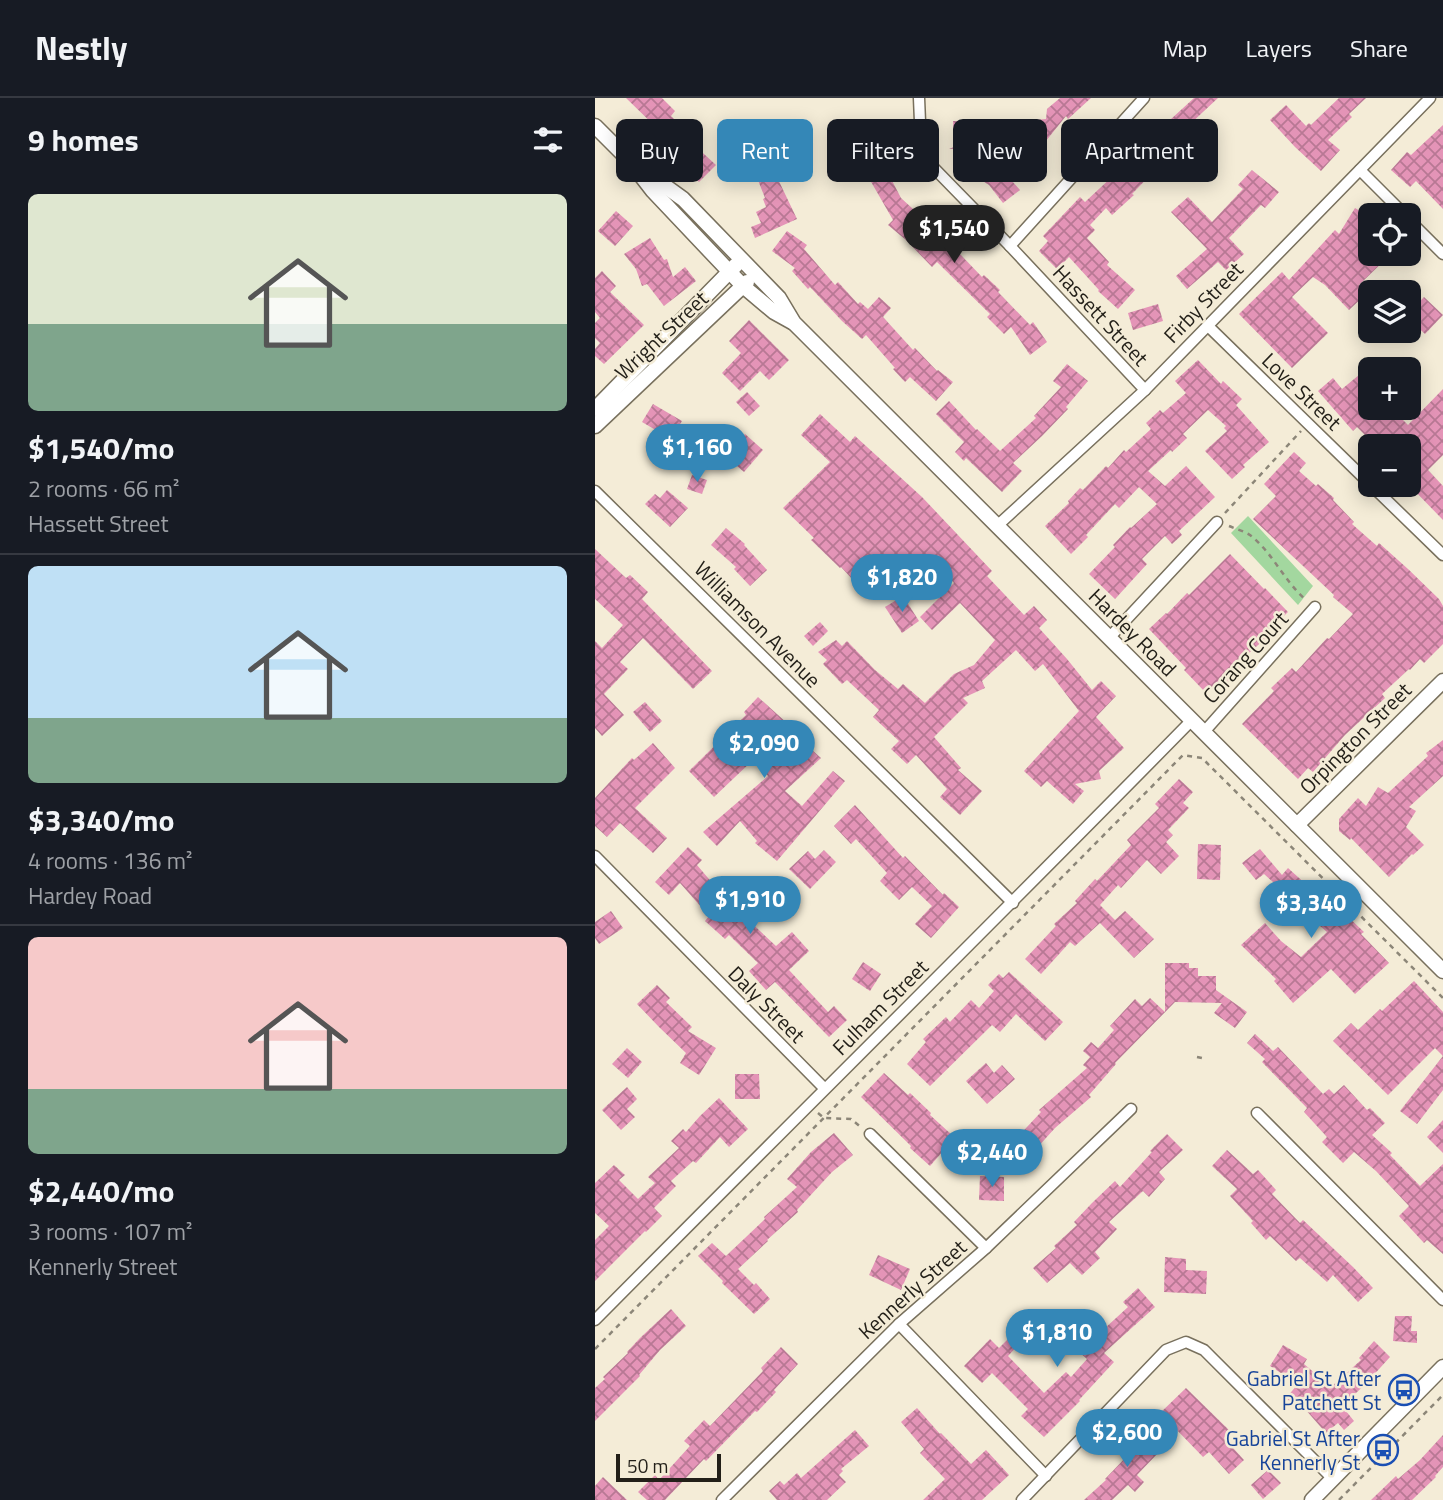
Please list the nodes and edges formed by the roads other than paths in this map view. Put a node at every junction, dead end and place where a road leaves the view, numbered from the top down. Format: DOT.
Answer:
graph roads {
  1 [pos="919,98"];
  2 [pos="1144,98"];
  3 [pos="1430,98"];
  4 [pos="595,125"];
  5 [pos="616,147"];
  6 [pos="1360,170"];
  7 [pos="646,182"];
  8 [pos="659,182"];
  9 [pos="1393,203"];
  10 [pos="1421,232"];
  11 [pos="1010,246"];
  12 [pos="1443,254"];
  13 [pos="741,260"];
  14 [pos="730,272"];
  15 [pos="756,274"];
  16 [pos="743,286"];
  17 [pos="794,323"];
  18 [pos="1208,326"];
  19 [pos="1145,390"];
  20 [pos="595,409"];
  21 [pos="595,426"];
  22 [pos="1358,471"];
  23 [pos="595,491"];
  24 [pos="1384,497"];
  25 [pos="1217,522"];
  26 [pos="997,526"];
  27 [pos="1443,555"];
  28 [pos="1315,607"];
  29 [pos="1109,638"];
  30 [pos="1443,681"];
  31 [pos="1192,720"];
  32 [pos="1204,732"];
  33 [pos="1297,825"];
  34 [pos="595,856"];
  35 [pos="1013,903"];
  36 [pos="1443,971"];
  37 [pos="824,1088"];
  38 [pos="1131,1109"];
  39 [pos="1257,1113"];
  40 [pos="870,1134"];
  41 [pos="986,1248"];
  42 [pos="1443,1300"];
  43 [pos="595,1320"];
  44 [pos="899,1324"];
  45 [pos="1443,1367"];
  46 [pos="1046,1476"];
  47 [pos="1333,1479"];
  48 [pos="722,1500"];
  49 [pos="1022,1500"];
  50 [pos="1312,1500"];
  1 -- 11 [label="street, Hassett Street"];
  2 -- 11 [label="street"];
  3 -- 6 [label="street, Firby Street"];
  4 -- 5 [label="street, Hardey Road"];
  6 -- 9 [label="street"];
  6 -- 18 [label="street, Firby Street"];
  7 -- 14 [label="street, Hardey Road"];
  8 -- 13 [label="street, Hardey Road"];
  10 -- 12 [label="street"];
  11 -- 19 [label="street, Hassett Street"];
  13 -- 14 [label="street, Wright Street"];
  13 -- 15 [label="street, Hardey Road"];
  14 -- 16 [label="street, Hardey Road"];
  14 -- 20 [label="street, Wright Street"];
  15 -- 16 [label="street, Wright Street"];
  15 -- 17 [label="street, Hardey Road"];
  16 -- 17 [label="street, Hardey Road"];
  16 -- 21 [label="street, Wright Street"];
  17 -- 26 [label="street, Hardey Road"];
  18 -- 19 [label="street, Firby Street"];
  18 -- 22 [label="street, Love Street"];
  19 -- 26 [label="street, Firby Street"];
  23 -- 35 [label="street, Williamson Avenue"];
  24 -- 27 [label="street, Love Street"];
  25 -- 29 [label="street"];
  26 -- 29 [label="street, Hardey Road"];
  28 -- 32 [label="street, Corang Court"];
  29 -- 31 [label="street, Hardey Road"];
  30 -- 33 [label="street, Orpington Street"];
  31 -- 32 [label="street, Hardey Road"];
  31 -- 35 [label="street, Fulham Street"];
  32 -- 33 [label="street, Hardey Road"];
  33 -- 36 [label="street, Hardey Road"];
  34 -- 37 [label="street, Daly Street"];
  35 -- 37 [label="street, Fulham Street"];
  37 -- 43 [label="street, Fulham Street"];
  38 -- 41 [label="street, Kennerly Street"];
  39 -- 42 [label="street"];
  40 -- 41 [label="street"];
  41 -- 44 [label="street, Kennerly Street"];
  44 -- 46 [label="street"];
  44 -- 48 [label="street, Kennerly Street"];
  45 -- 47 [label="street"];
  46 -- 47 [label="street"];
  46 -- 49 [label="street"];
  47 -- 50 [label="street"];
}
